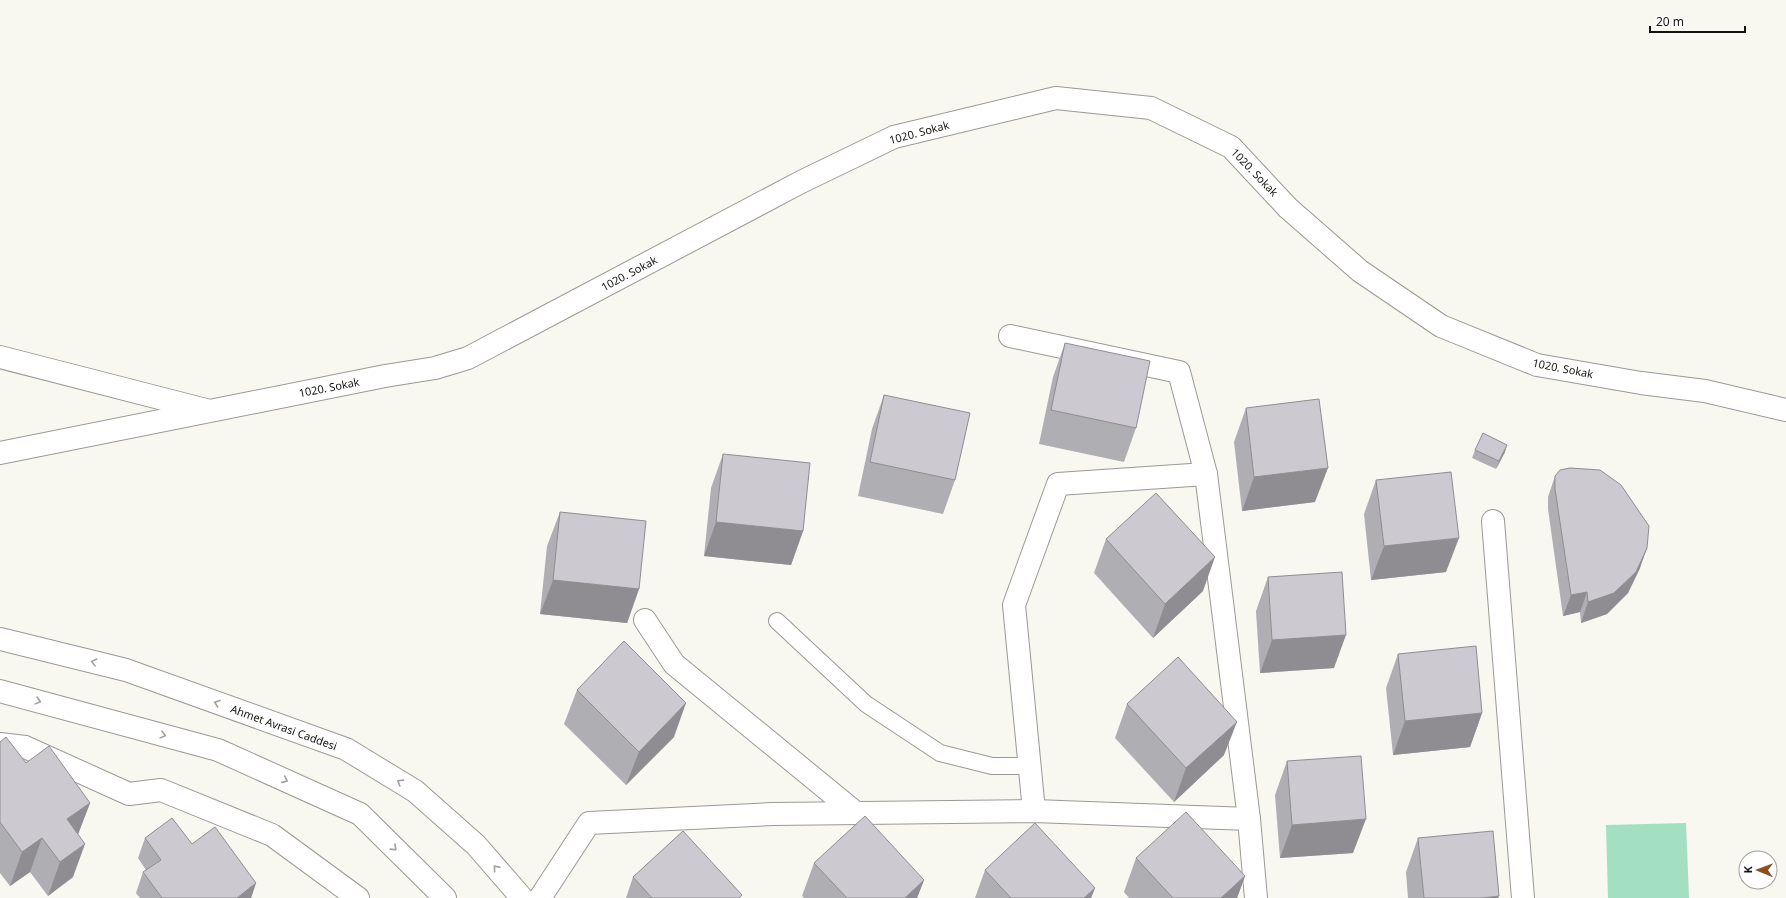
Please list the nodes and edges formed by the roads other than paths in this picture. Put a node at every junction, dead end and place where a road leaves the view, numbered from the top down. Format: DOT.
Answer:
graph roads {
  1 [pos="1010,336"];
  2 [pos="0,357"];
  3 [pos="1786,410"];
  4 [pos="211,411"];
  5 [pos="0,453"];
  6 [pos="1206,474"];
  7 [pos="1493,521"];
  8 [pos="645,620"];
  9 [pos="778,622"];
  10 [pos="0,639"];
  11 [pos="0,691"];
  12 [pos="0,744"];
  13 [pos="1030,766"];
  14 [pos="1034,811"];
  15 [pos="856,813"];
  16 [pos="1249,819"];
  17 [pos="343,894"];
  18 [pos="445,898"];
  19 [pos="522,898"];
  20 [pos="540,898"];
  21 [pos="1256,898"];
  22 [pos="1523,898"];
  1 -- 6 [label="street"];
  2 -- 4 [label="street"];
  3 -- 4 [label="street, 1020. Sokak"];
  4 -- 5 [label="street, 1020. Sokak"];
  6 -- 13 [label="street"];
  6 -- 16 [label="street"];
  7 -- 22 [label="street"];
  8 -- 15 [label="street"];
  9 -- 13 [label="lane"];
  19 -- 10 [label="street, Ahmet Avrasi Caddesi, one-way"];
  11 -- 18 [label="street, one-way"];
  12 -- 17 [label="street"];
  13 -- 14 [label="street"];
  14 -- 15 [label="street"];
  14 -- 16 [label="street"];
  15 -- 20 [label="street"];
  16 -- 21 [label="street"];
}
